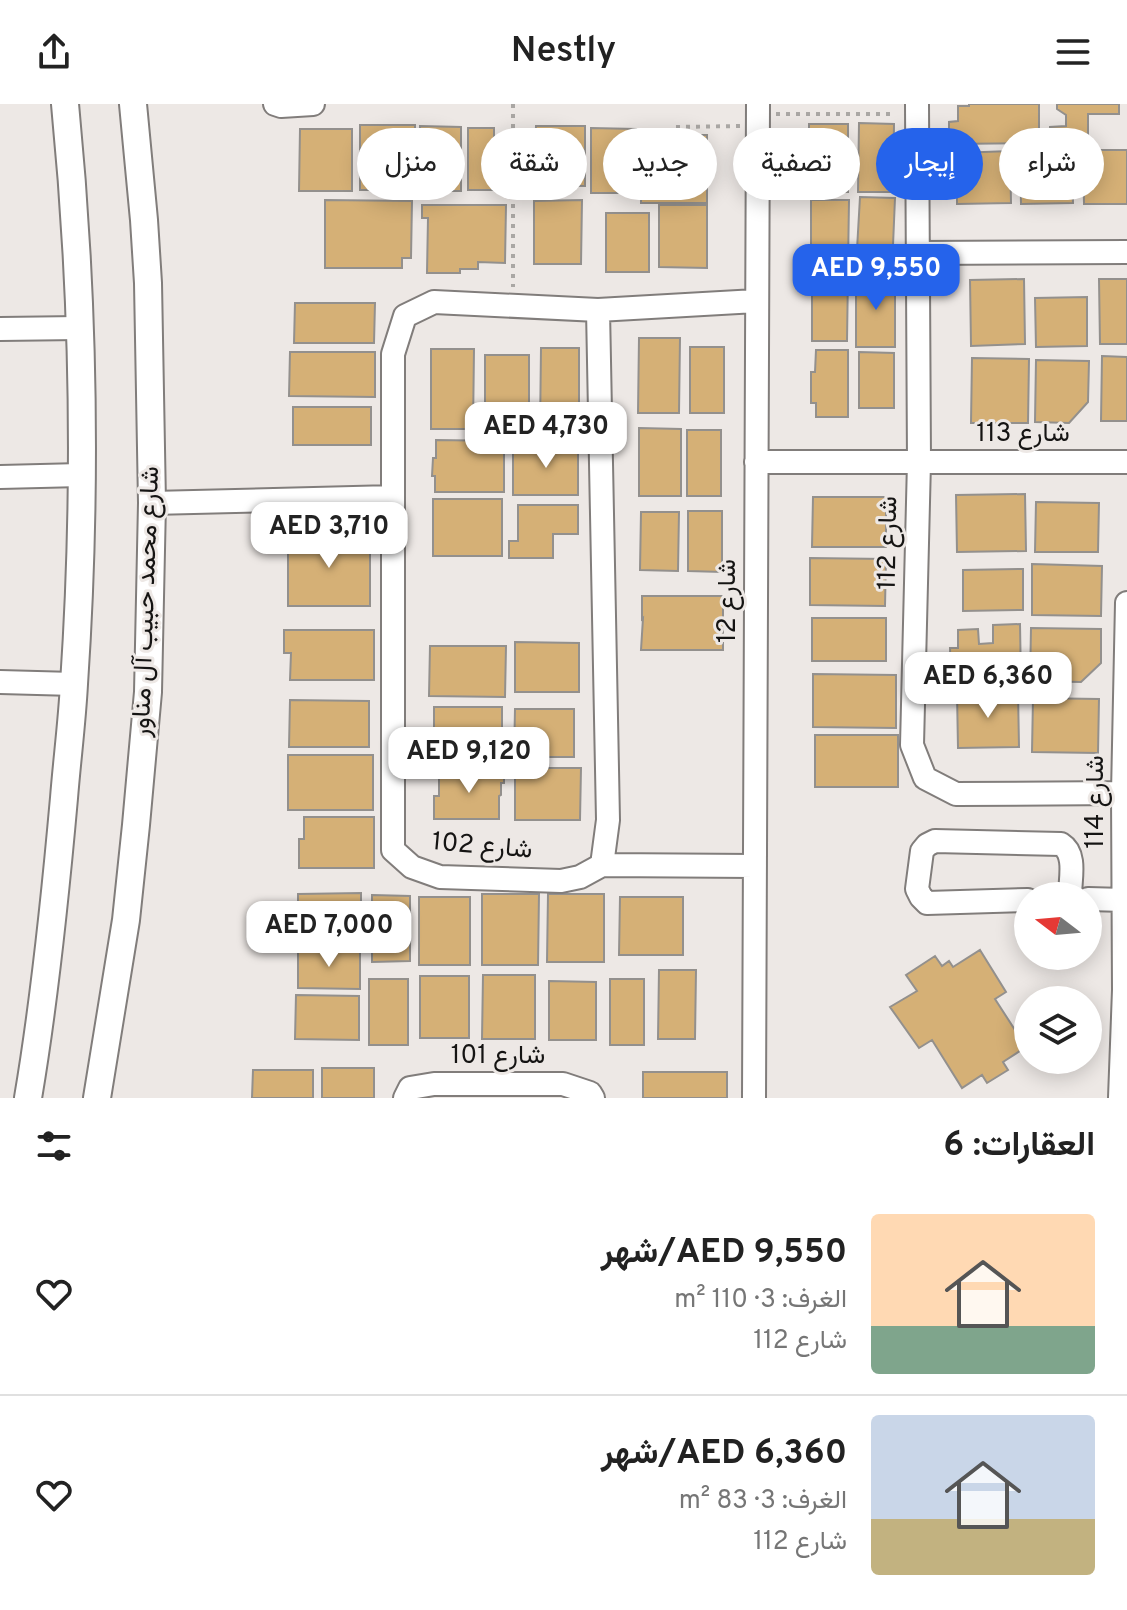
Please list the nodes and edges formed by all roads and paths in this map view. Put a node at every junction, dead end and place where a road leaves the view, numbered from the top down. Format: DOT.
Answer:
graph roads {
  1 [pos="65,104"];
  2 [pos="133,104"];
  3 [pos="275,104"];
  4 [pos="313,104"];
  5 [pos="513,104"];
  6 [pos="917,109"];
  7 [pos="758,114"];
  8 [pos="676,127"];
  9 [pos="1127,252"];
  10 [pos="918,253"];
  11 [pos="756,301"];
  12 [pos="513,306"];
  13 [pos="598,310"];
  14 [pos="79,328"];
  15 [pos="0,329"];
  16 [pos="756,462"];
  17 [pos="919,462"];
  18 [pos="1127,462"];
  19 [pos="81,475"];
  20 [pos="0,477"];
  21 [pos="393,497"];
  22 [pos="152,503"];
  23 [pos="1127,603"];
  24 [pos="0,682"];
  25 [pos="74,684"];
  26 [pos="1123,793"];
  27 [pos="602,865"];
  28 [pos="755,866"];
  29 [pos="1070,882"];
  30 [pos="1102,899"];
  31 [pos="1014,900"];
  32 [pos="1124,900"];
  33 [pos="1126,990"];
  34 [pos="28,1098"];
  35 [pos="97,1098"];
  36 [pos="405,1098"];
  37 [pos="593,1098"];
  38 [pos="754,1098"];
  39 [pos="1120,1098"];
  1 -- 14 [label="main road"];
  2 -- 22 [label="main road, شارع محمد حبيب آل مناور"];
  3 -- 4 [label="street"];
  5 -- 12 [label="path"];
  6 -- 7 [label="path"];
  6 -- 10 [label="street, شارع 112"];
  7 -- 8 [label="path"];
  7 -- 11 [label="street, شارع 12"];
  9 -- 10 [label="street"];
  10 -- 17 [label="street, شارع 112"];
  11 -- 13 [label="street, شارع 102"];
  11 -- 16 [label="street, شارع 12"];
  12 -- 13 [label="street, شارع 102"];
  12 -- 21 [label="street, شارع 102"];
  13 -- 27 [label="street"];
  14 -- 15 [label="street"];
  14 -- 19 [label="main road"];
  16 -- 17 [label="street, شارع 113"];
  16 -- 28 [label="street, شارع 12"];
  17 -- 18 [label="street, شارع 113"];
  17 -- 26 [label="street, شارع 112"];
  19 -- 20 [label="street"];
  19 -- 25 [label="main road"];
  21 -- 22 [label="street"];
  21 -- 27 [label="street, شارع 102"];
  22 -- 35 [label="main road, شارع محمد حبيب آل مناور"];
  23 -- 26 [label="street, شارع 114"];
  24 -- 25 [label="street"];
  25 -- 34 [label="main road"];
  26 -- 32 [label="street, شارع 114"];
  27 -- 28 [label="street"];
  28 -- 38 [label="street, شارع 12"];
  29 -- 31 [label="street"];
  30 -- 32 [label="street"];
  32 -- 33 [label="street, شارع 114"];
  33 -- 39 [label="street, شارع 114"];
  36 -- 37 [label="street, شارع 101"];
}
